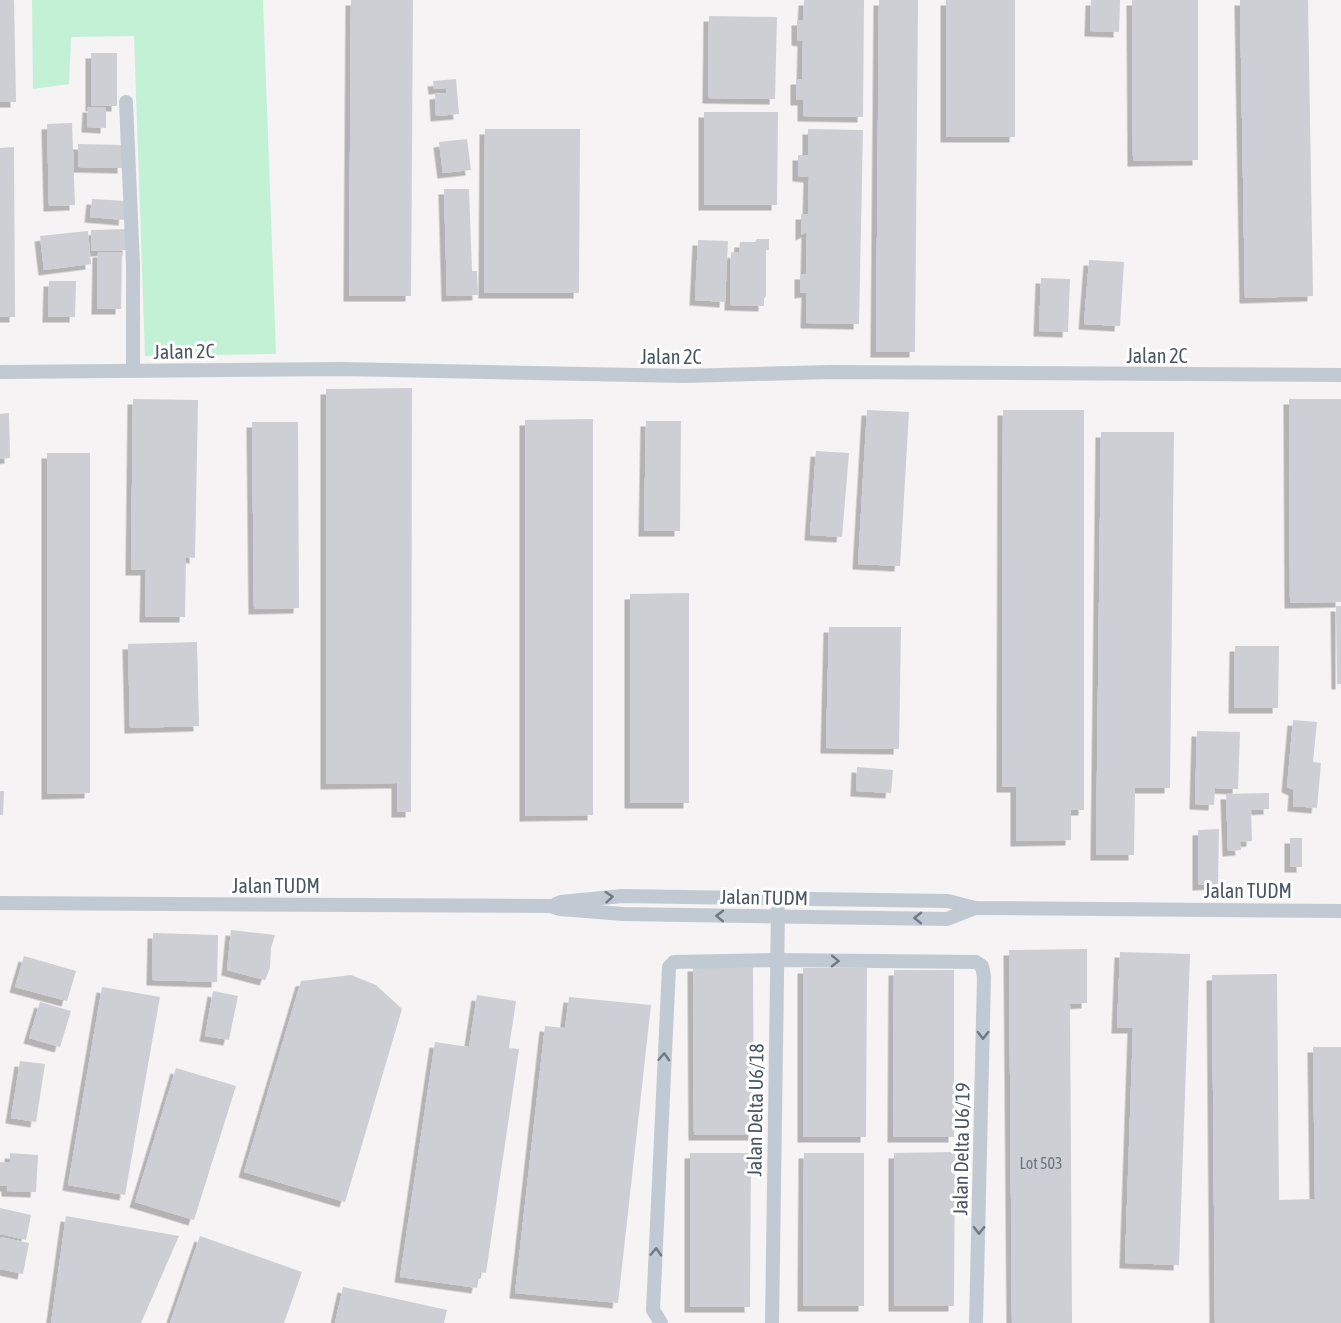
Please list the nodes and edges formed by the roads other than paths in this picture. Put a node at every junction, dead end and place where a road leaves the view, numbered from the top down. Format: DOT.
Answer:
graph roads {
  1 [pos="126,102"];
  2 [pos="133,371"];
  3 [pos="0,372"];
  4 [pos="1341,375"];
  5 [pos="779,898"];
  6 [pos="0,903"];
  7 [pos="552,906"];
  8 [pos="975,908"];
  9 [pos="1341,911"];
  10 [pos="778,917"];
  11 [pos="776,960"];
  12 [pos="977,1322"];
  13 [pos="661,1323"];
  14 [pos="772,1323"];
  1 -- 2 [label="street"];
  2 -- 3 [label="street, Jalan 2C"];
  2 -- 4 [label="street, Jalan 2C"];
  7 -- 5 [label="street, Jalan TUDM, one-way"];
  5 -- 8 [label="street, Jalan TUDM"];
  5 -- 10 [label="street, Jalan Delta U6/18"];
  6 -- 7 [label="street, Jalan TUDM"];
  10 -- 7 [label="street, Jalan TUDM, one-way"];
  8 -- 9 [label="street, Jalan TUDM"];
  8 -- 10 [label="street, Jalan TUDM, one-way"];
  10 -- 11 [label="street, Jalan Delta U6/18"];
  11 -- 12 [label="street, Jalan Delta U6/19, one-way"];
  13 -- 11 [label="street, one-way"];
  11 -- 14 [label="street, Jalan Delta U6/18"];
}
